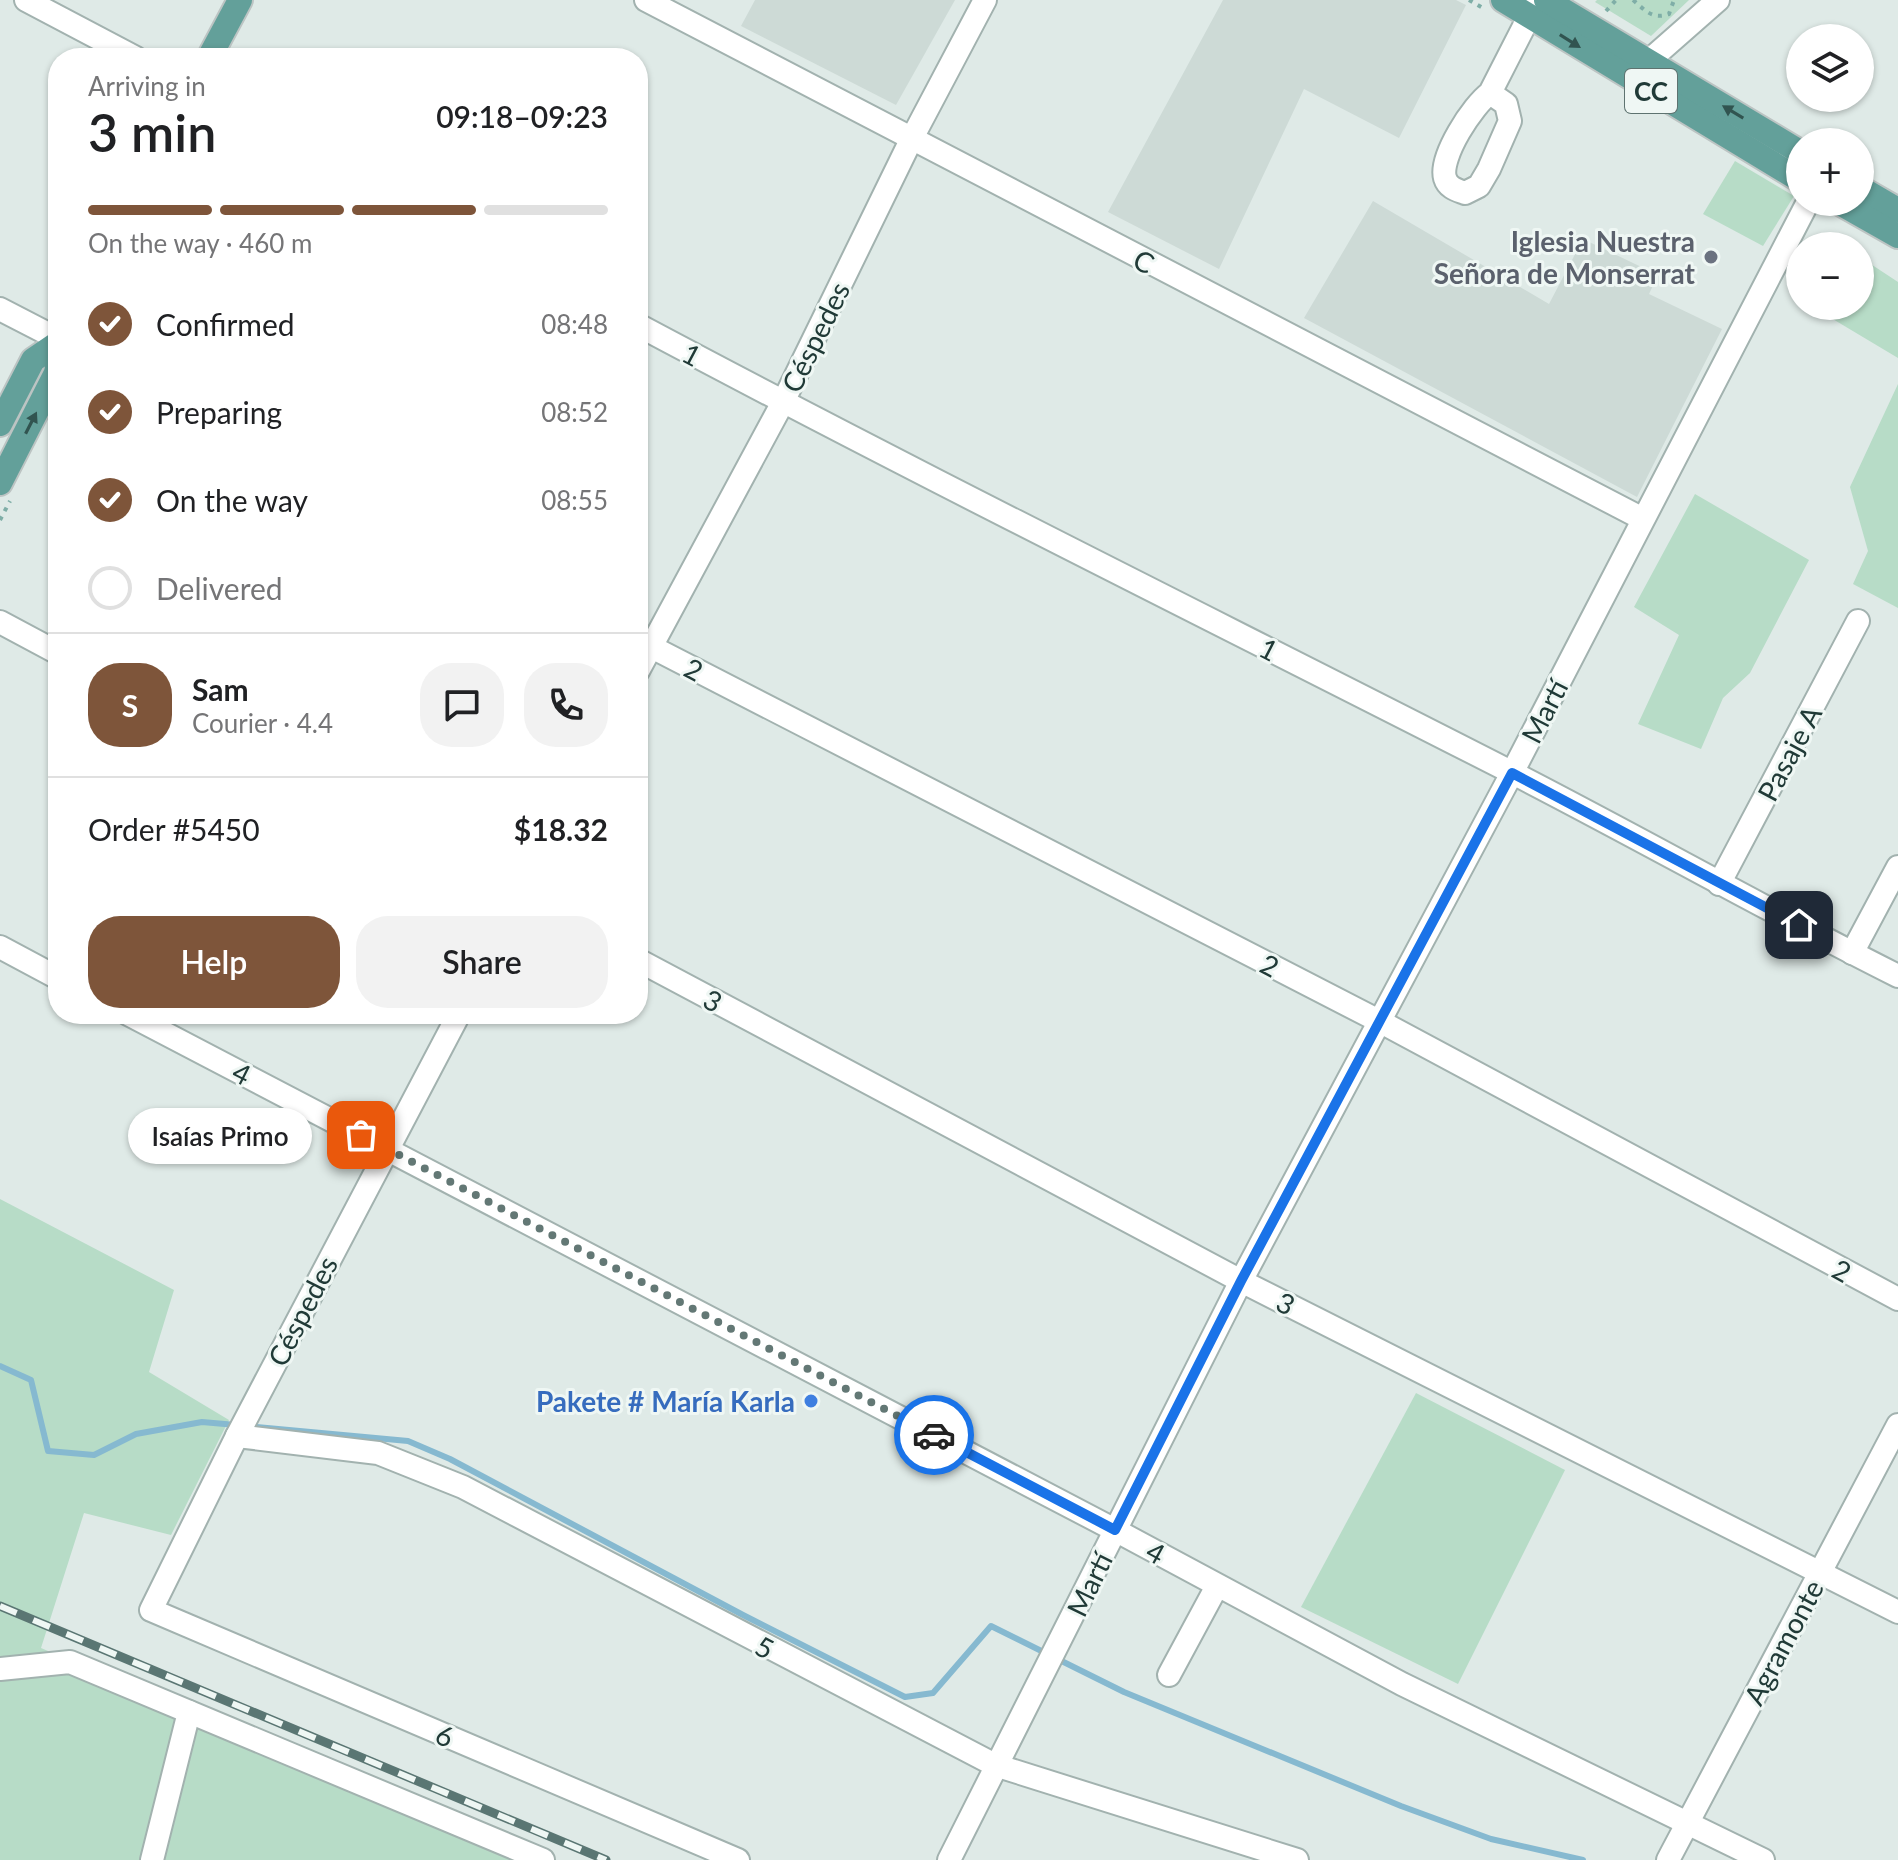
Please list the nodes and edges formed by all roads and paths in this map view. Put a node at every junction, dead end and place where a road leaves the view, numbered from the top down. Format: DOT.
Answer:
graph roads {
  1 [pos="26,0"];
  2 [pos="240,0"];
  3 [pos="646,0"];
  4 [pos="985,0"];
  5 [pos="1503,0"];
  6 [pos="1616,0"];
  7 [pos="1633,0"];
  8 [pos="1680,0"];
  9 [pos="1718,0"];
  10 [pos="1673,3"];
  11 [pos="1537,5"];
  12 [pos="1606,11"];
  13 [pos="117,48"];
  14 [pos="214,48"];
  15 [pos="1639,70"];
  16 [pos="1490,93"];
  17 [pos="911,140"];
  18 [pos="1786,145"];
  19 [pos="1786,170"];
  20 [pos="1874,196"];
  21 [pos="1898,210"];
  22 [pos="1801,216"];
  23 [pos="1863,216"];
  24 [pos="1898,236"];
  25 [pos="0,309"];
  26 [pos="648,330"];
  27 [pos="48,335"];
  28 [pos="48,349"];
  29 [pos="48,389"];
  30 [pos="783,402"];
  31 [pos="0,424"];
  32 [pos="1,480"];
  33 [pos="1643,519"];
  34 [pos="1858,621"];
  35 [pos="0,622"];
  36 [pos="648,636"];
  37 [pos="648,645"];
  38 [pos="48,648"];
  39 [pos="1512,773"];
  40 [pos="1898,867"];
  41 [pos="1719,884"];
  42 [pos="0,947"];
  43 [pos="1852,953"];
  44 [pos="648,965"];
  45 [pos="48,973"];
  46 [pos="1898,976"];
  47 [pos="1379,1021"];
  48 [pos="147,1024"];
  49 [pos="454,1024"];
  50 [pos="386,1148"];
  51 [pos="1241,1281"];
  52 [pos="1898,1299"];
  53 [pos="1898,1425"];
  54 [pos="237,1435"];
  55 [pos="1115,1530"];
  56 [pos="1820,1571"];
  57 [pos="1217,1586"];
  58 [pos="151,1610"];
  59 [pos="1898,1612"];
  60 [pos="0,1669"];
  61 [pos="1169,1675"];
  62 [pos="189,1712"];
  63 [pos="995,1765"];
  64 [pos="1688,1822"];
  65 [pos="152,1860"];
  66 [pos="543,1860"];
  67 [pos="738,1860"];
  68 [pos="949,1860"];
  69 [pos="1297,1860"];
  70 [pos="1668,1860"];
  71 [pos="1763,1860"];
  1 -- 13 [label="street"];
  2 -- 14 [label="main road"];
  3 -- 17 [label="street, C"];
  4 -- 17 [label="street, Céspedes"];
  5 -- 11 [label="main road, CC"];
  6 -- 12 [label="path"];
  7 -- 10 [label="path"];
  8 -- 10 [label="path"];
  9 -- 15 [label="street"];
  11 -- 15 [label="main road, CC"];
  11 -- 16 [label="street"];
  18 -- 15 [label="main road, CC, one-way"];
  15 -- 19 [label="main road, CC"];
  17 -- 30 [label="street, Céspedes"];
  17 -- 33 [label="street, C"];
  20 -- 21 [label="main road"];
  22 -- 33 [label="street, Martí"];
  23 -- 24 [label="main road"];
  25 -- 27 [label="street"];
  26 -- 30 [label="street, 1"];
  28 -- 31 [label="main road"];
  32 -- 29 [label="main road, one-way"];
  30 -- 36 [label="street, Céspedes"];
  30 -- 39 [label="street, 1"];
  33 -- 39 [label="street, Martí"];
  34 -- 41 [label="street, Pasaje A"];
  35 -- 38 [label="street"];
  37 -- 47 [label="street, 2"];
  39 -- 41 [label="street, 1"];
  39 -- 47 [label="street, Martí"];
  40 -- 43 [label="street"];
  41 -- 43 [label="street, 1"];
  42 -- 45 [label="street"];
  43 -- 46 [label="street, 1"];
  44 -- 51 [label="street, 3"];
  47 -- 51 [label="street, Martí"];
  47 -- 52 [label="street, 2"];
  48 -- 50 [label="street, 4"];
  49 -- 50 [label="street, Céspedes"];
  50 -- 54 [label="street, Céspedes"];
  50 -- 55 [label="street, 4"];
  51 -- 55 [label="street, Martí"];
  51 -- 56 [label="street, 3"];
  53 -- 56 [label="street, Agramonte"];
  54 -- 58 [label="street, Céspedes"];
  54 -- 63 [label="street, 5"];
  55 -- 57 [label="street, 4"];
  55 -- 63 [label="street, Martí"];
  56 -- 59 [label="street, 3"];
  56 -- 64 [label="street, Agramonte"];
  57 -- 61 [label="street"];
  57 -- 64 [label="street, 4"];
  58 -- 67 [label="street, 6"];
  60 -- 62 [label="street"];
  62 -- 65 [label="street"];
  62 -- 66 [label="street"];
  63 -- 68 [label="street, Martí"];
  63 -- 69 [label="street, 5"];
  64 -- 70 [label="street, Agramonte"];
  64 -- 71 [label="street, 4"];
}
